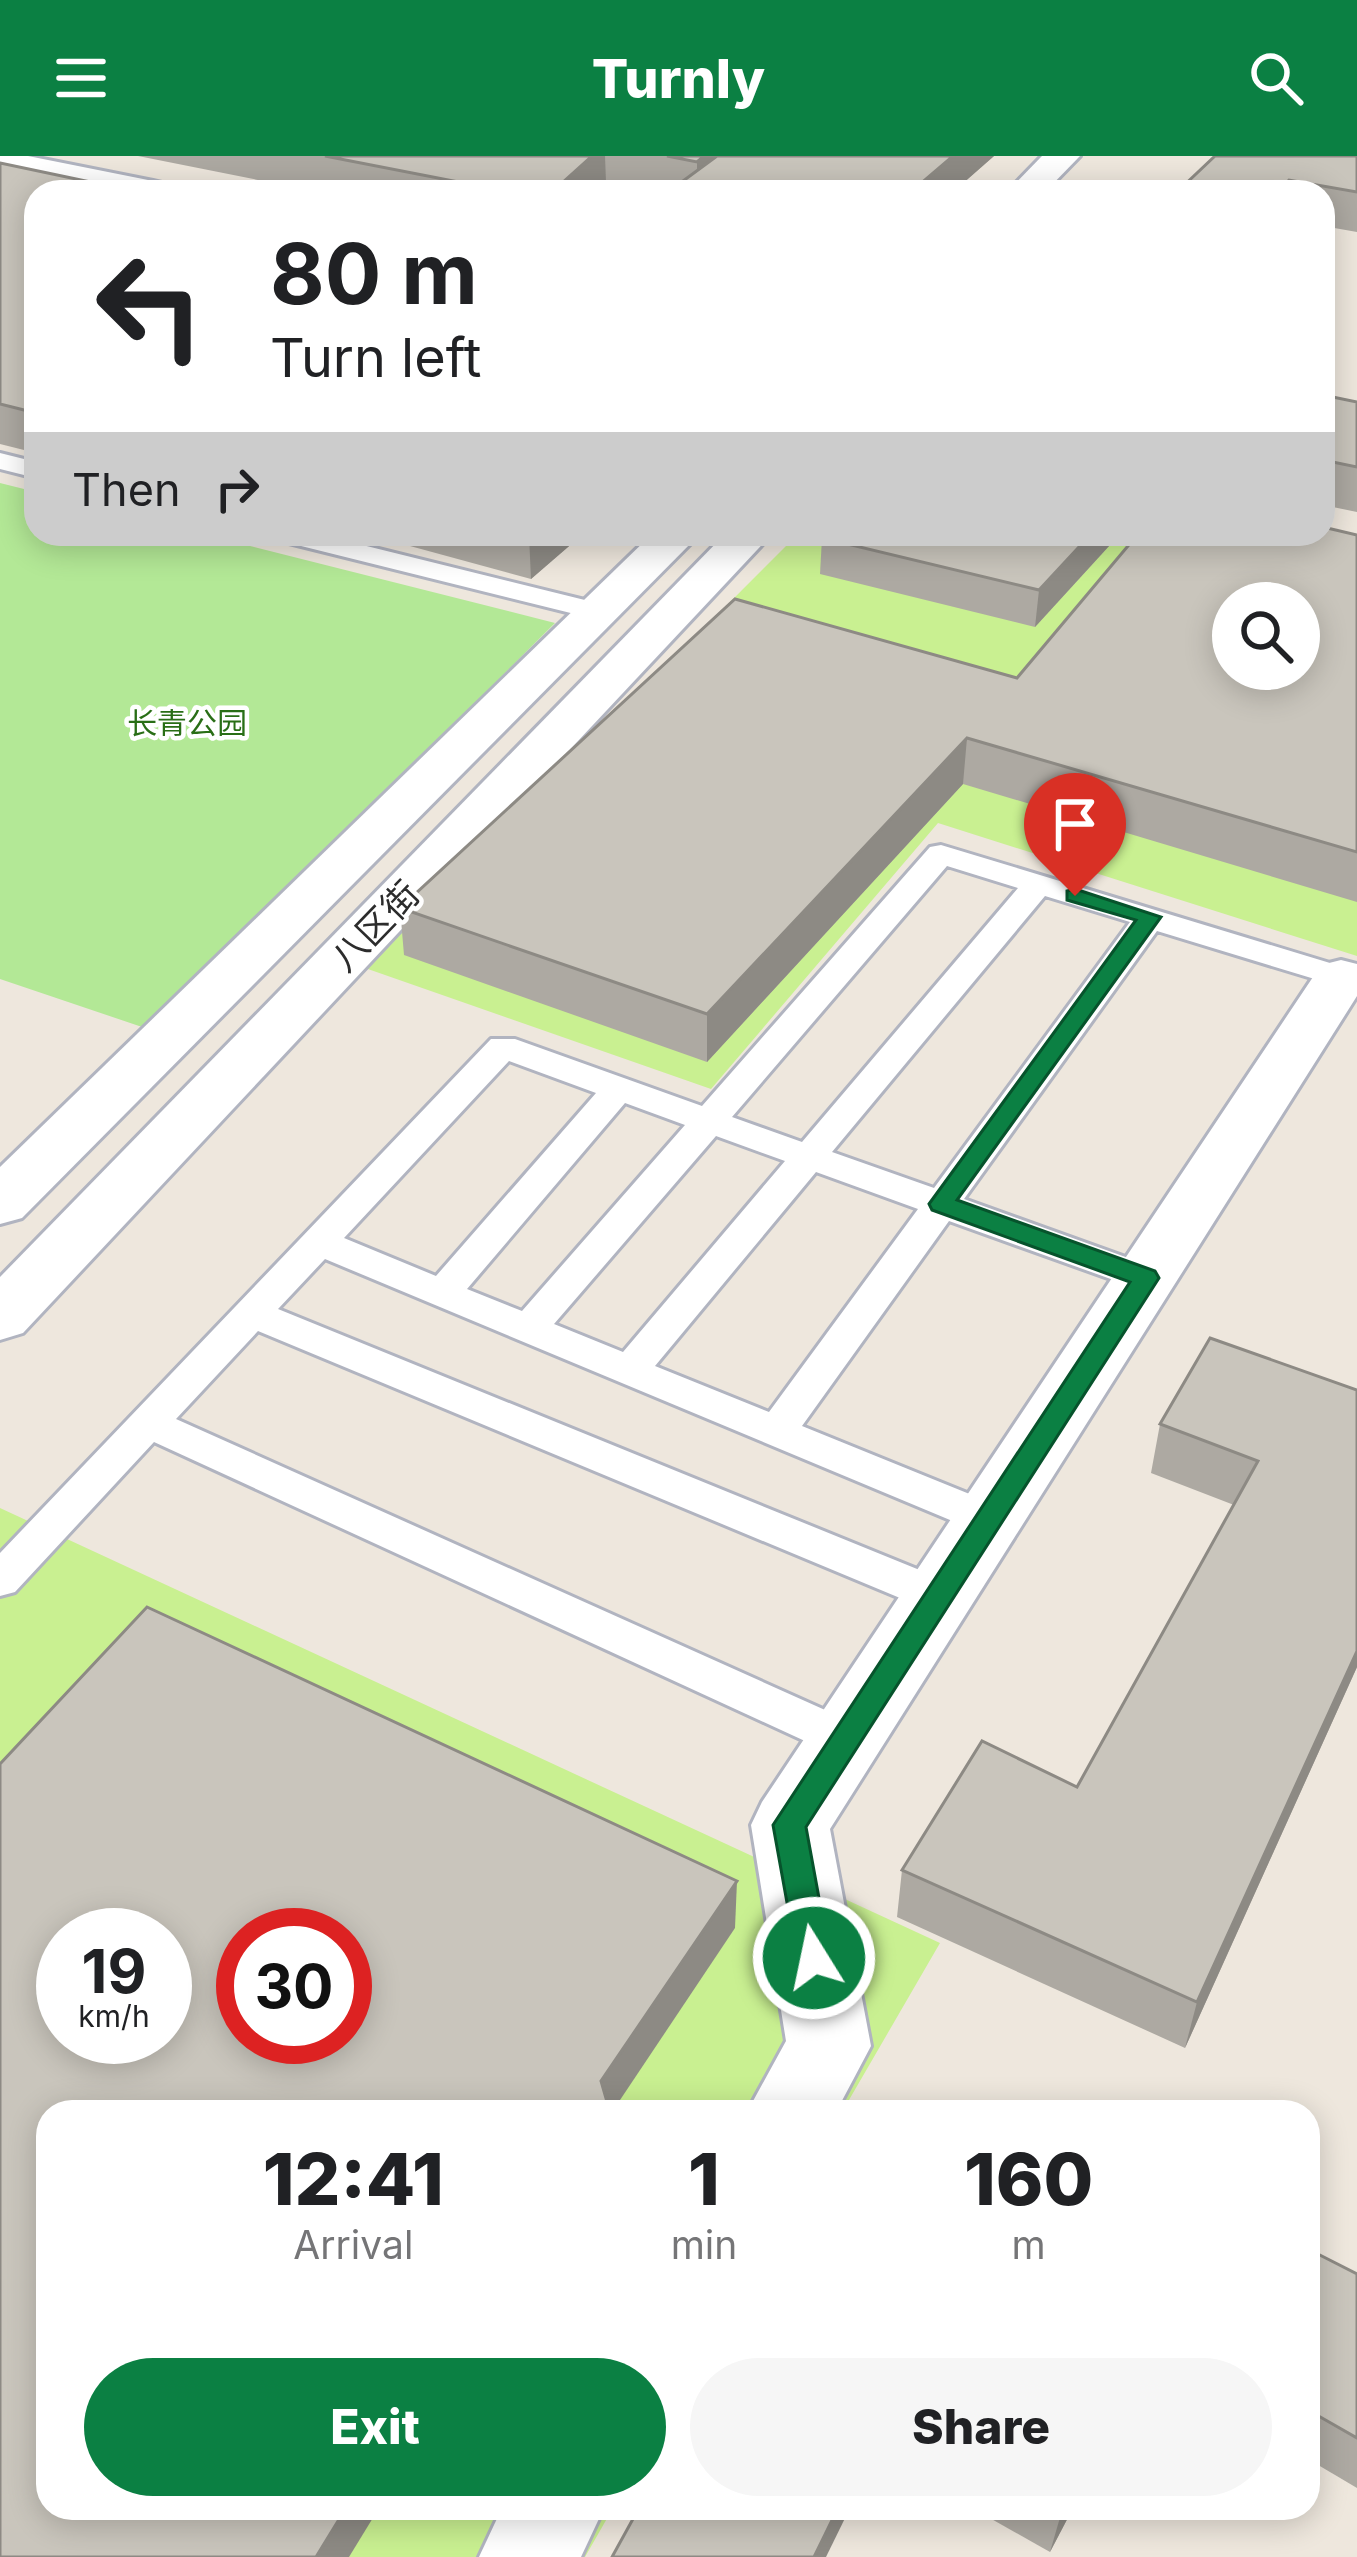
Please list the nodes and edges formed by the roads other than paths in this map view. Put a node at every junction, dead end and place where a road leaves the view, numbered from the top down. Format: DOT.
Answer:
graph roads {
  1 [pos="1062,156"];
  2 [pos="0,161"];
  3 [pos="94,180"];
  4 [pos="1037,180"];
  5 [pos="334,546"];
  6 [pos="666,546"];
  7 [pos="739,546"];
  8 [pos="599,612"];
  9 [pos="1037,885"];
  10 [pos="1150,917"];
  11 [pos="1341,977"];
  12 [pos="619,1088"];
  13 [pos="711,1121"];
  14 [pos="809,1156"];
  15 [pos="0,1203"];
  16 [pos="941,1204"];
  17 [pos="318,1242"];
  18 [pos="1146,1278"];
  19 [pos="442,1293"];
  20 [pos="251,1313"];
  21 [pos="0,1317"];
  22 [pos="528,1329"];
  23 [pos="629,1371"];
  24 [pos="148,1423"];
  25 [pos="777,1431"];
  26 [pos="989,1519"];
  27 [pos="0,1580"];
  28 [pos="939,1596"];
  29 [pos="847,1739"];
  30 [pos="797,2100"];
  31 [pos="549,2520"];
  32 [pos="527,2557"];
  1 -- 4 [label="main road"];
  2 -- 3 [label="main road"];
  5 -- 8 [label="lane"];
  6 -- 8 [label="main road, 八区街"];
  7 -- 21 [label="main road, 八区街"];
  8 -- 15 [label="main road, 八区街"];
  9 -- 10 [label="lane"];
  9 -- 13 [label="lane"];
  9 -- 14 [label="lane"];
  10 -- 11 [label="lane"];
  10 -- 16 [label="lane"];
  11 -- 18 [label="main road"];
  12 -- 13 [label="lane"];
  12 -- 17 [label="lane"];
  12 -- 19 [label="lane"];
  13 -- 14 [label="lane"];
  13 -- 22 [label="lane"];
  14 -- 16 [label="lane"];
  14 -- 23 [label="lane"];
  16 -- 18 [label="lane"];
  16 -- 25 [label="lane"];
  17 -- 19 [label="lane"];
  17 -- 20 [label="lane"];
  18 -- 26 [label="main road"];
  19 -- 22 [label="lane"];
  20 -- 24 [label="lane"];
  20 -- 28 [label="lane"];
  22 -- 23 [label="lane"];
  23 -- 25 [label="lane"];
  24 -- 27 [label="lane"];
  24 -- 29 [label="lane"];
  25 -- 26 [label="lane"];
  26 -- 28 [label="main road"];
  28 -- 29 [label="main road"];
  29 -- 30 [label="main road"];
  31 -- 32 [label="main road"];
}
